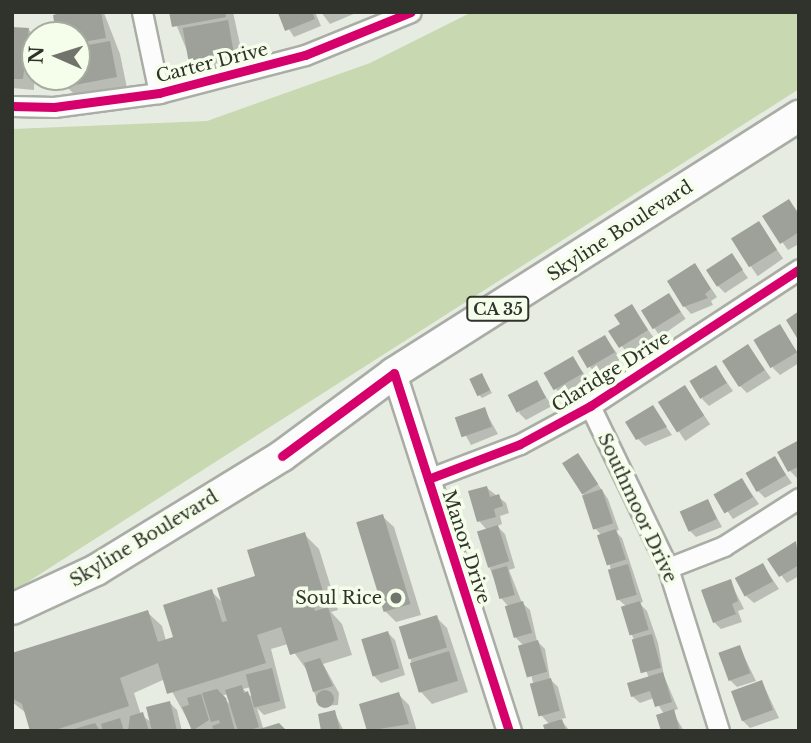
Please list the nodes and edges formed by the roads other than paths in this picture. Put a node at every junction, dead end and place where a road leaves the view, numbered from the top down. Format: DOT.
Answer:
graph roads {
  1 [pos="142,12"];
  2 [pos="411,12"];
  3 [pos="159,93"];
  4 [pos="12,106"];
  5 [pos="799,116"];
  6 [pos="799,269"];
  7 [pos="394,373"];
  8 [pos="590,406"];
  9 [pos="428,480"];
  10 [pos="799,498"];
  11 [pos="668,568"];
  12 [pos="12,609"];
  13 [pos="509,731"];
  14 [pos="719,731"];
  1 -- 3 [label="street"];
  2 -- 3 [label="street, Carter Drive"];
  3 -- 4 [label="street, Carter Drive"];
  5 -- 7 [label="main road, Skyline Boulevard / CA 35"];
  6 -- 8 [label="street, Claridge Drive"];
  7 -- 9 [label="street, Manor Drive"];
  7 -- 12 [label="main road, Skyline Boulevard / CA 35"];
  8 -- 9 [label="street, Claridge Drive"];
  8 -- 11 [label="street, Southmoor Drive"];
  9 -- 13 [label="street, Manor Drive"];
  10 -- 11 [label="street"];
  11 -- 14 [label="street, Southmoor Drive"];
}
